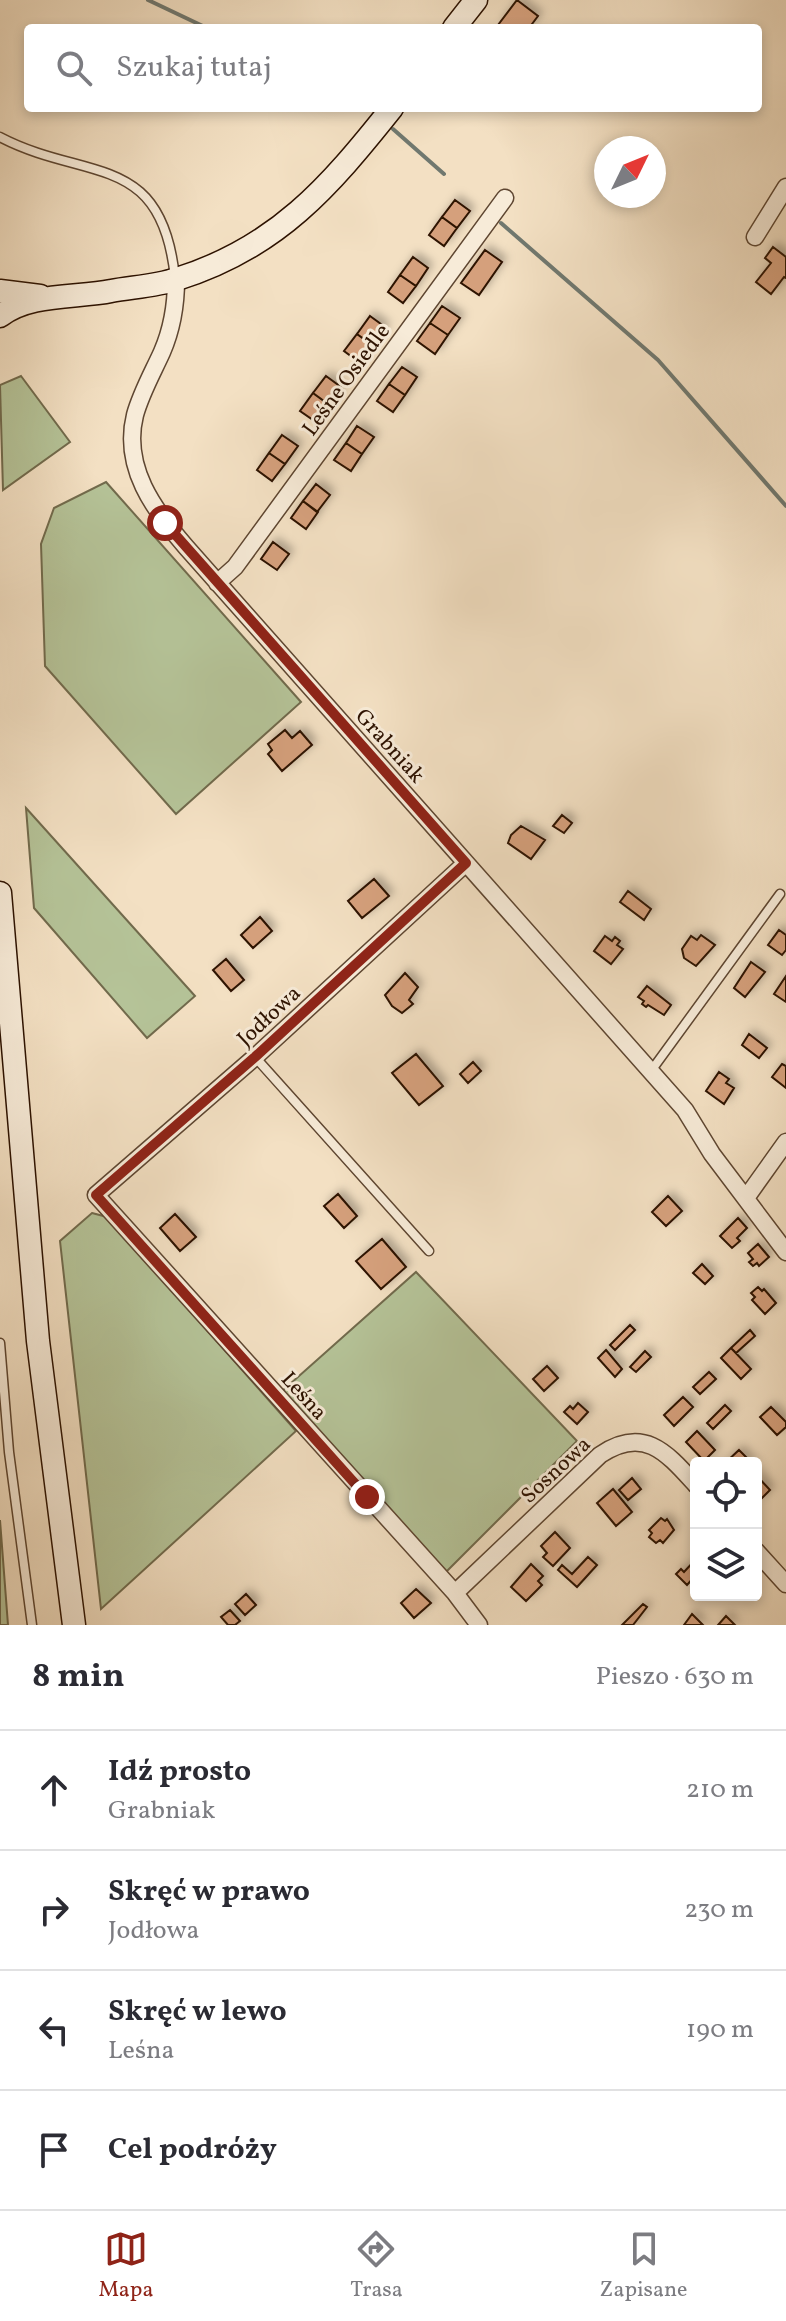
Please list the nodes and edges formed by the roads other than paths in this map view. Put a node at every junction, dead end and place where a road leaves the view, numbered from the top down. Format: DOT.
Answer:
graph roads {
  1 [pos="476,0"];
  2 [pos="457,24"];
  3 [pos="389,112"];
  4 [pos="0,137"];
  5 [pos="786,187"];
  6 [pos="505,198"];
  7 [pos="755,237"];
  8 [pos="176,280"];
  9 [pos="0,291"];
  10 [pos="45,298"];
  11 [pos="0,316"];
  12 [pos="217,583"];
  13 [pos="466,863"];
  14 [pos="0,893"];
  15 [pos="780,894"];
  16 [pos="255,1057"];
  17 [pos="651,1071"];
  18 [pos="786,1142"];
  19 [pos="96,1195"];
  20 [pos="746,1198"];
  21 [pos="429,1251"];
  22 [pos="786,1252"];
  23 [pos="0,1343"];
  24 [pos="690,1479"];
  25 [pos="762,1558"];
  26 [pos="786,1584"];
  27 [pos="455,1593"];
  28 [pos="32,1625"];
  29 [pos="74,1625"];
  30 [pos="479,1625"];
  1 -- 2 [label="main road"];
  3 -- 8 [label="main road"];
  4 -- 8 [label="lane"];
  5 -- 7 [label="street"];
  6 -- 12 [label="street, Leśne Osiedle"];
  8 -- 10 [label="main road"];
  8 -- 12 [label="street, Grabniak"];
  9 -- 10 [label="main road"];
  10 -- 11 [label="main road"];
  12 -- 13 [label="street, Grabniak"];
  13 -- 16 [label="street, Jodłowa"];
  13 -- 17 [label="street, Grabniak"];
  14 -- 29 [label="main road"];
  15 -- 17 [label="lane"];
  16 -- 19 [label="street, Jodłowa"];
  16 -- 21 [label="lane"];
  17 -- 20 [label="street, Grabniak"];
  18 -- 20 [label="street"];
  19 -- 27 [label="street, Leśna"];
  20 -- 22 [label="street, Grabniak"];
  23 -- 28 [label="lane"];
  24 -- 27 [label="street, Sosnowa"];
  25 -- 26 [label="street"];
  27 -- 30 [label="street, Leśna"];
}
